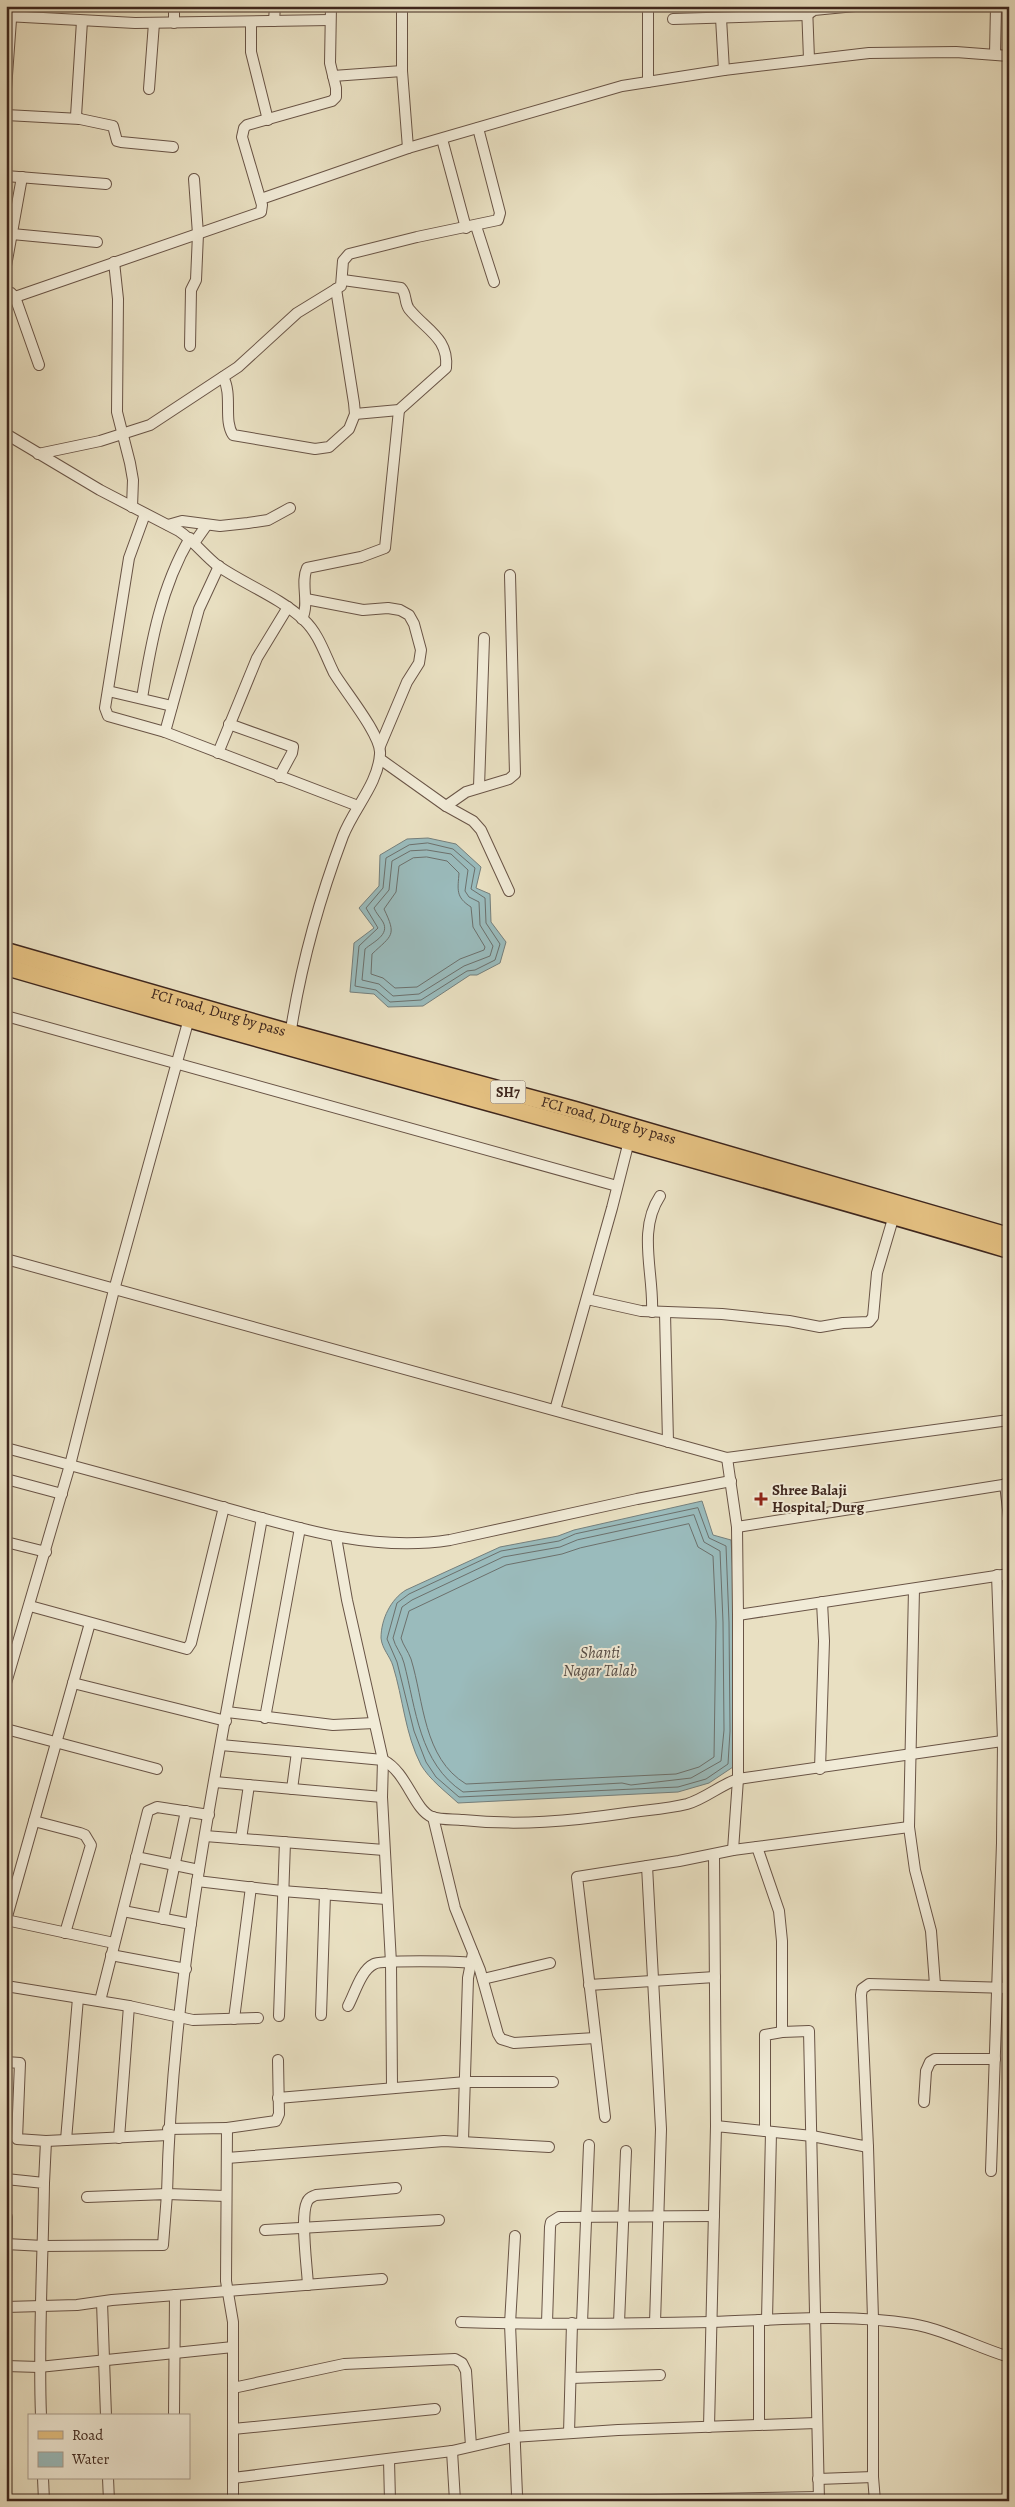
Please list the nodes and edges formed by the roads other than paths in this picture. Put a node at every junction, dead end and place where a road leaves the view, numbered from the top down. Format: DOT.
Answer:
graph roads {
  1 [pos="174,6"];
  2 [pos="275,6"];
  3 [pos="331,6"];
  4 [pos="402,6"];
  5 [pos="648,6"];
  6 [pos="855,6"];
  7 [pos="996,6"];
  8 [pos="807,10"];
  9 [pos="10,13"];
  10 [pos="721,18"];
  11 [pos="673,19"];
  12 [pos="330,20"];
  13 [pos="82,21"];
  14 [pos="274,21"];
  15 [pos="250,22"];
  16 [pos="154,23"];
  17 [pos="174,23"];
  18 [pos="995,54"];
  19 [pos="1009,56"];
  20 [pos="809,59"];
  21 [pos="724,70"];
  22 [pos="402,71"];
  23 [pos="333,76"];
  24 [pos="648,82"];
  25 [pos="6,89"];
  26 [pos="149,89"];
  27 [pos="6,115"];
  28 [pos="80,119"];
  29 [pos="268,120"];
  30 [pos="478,128"];
  31 [pos="442,139"];
  32 [pos="173,147"];
  33 [pos="408,148"];
  34 [pos="6,176"];
  35 [pos="22,177"];
  36 [pos="194,179"];
  37 [pos="106,184"];
  38 [pos="261,199"];
  39 [pos="471,227"];
  40 [pos="12,234"];
  41 [pos="198,234"];
  42 [pos="97,242"];
  43 [pos="114,262"];
  44 [pos="6,266"];
  45 [pos="494,282"];
  46 [pos="339,285"];
  47 [pos="10,295"];
  48 [pos="190,346"];
  49 [pos="39,365"];
  50 [pos="222,377"];
  51 [pos="399,410"];
  52 [pos="355,414"];
  53 [pos="6,434"];
  54 [pos="122,435"];
  55 [pos="38,454"];
  56 [pos="132,507"];
  57 [pos="290,508"];
  58 [pos="145,514"];
  59 [pos="168,525"];
  60 [pos="206,526"];
  61 [pos="192,541"];
  62 [pos="219,566"];
  63 [pos="510,575"];
  64 [pos="306,599"];
  65 [pos="288,607"];
  66 [pos="302,619"];
  67 [pos="484,638"];
  68 [pos="108,691"];
  69 [pos="142,698"];
  70 [pos="172,706"];
  71 [pos="229,724"];
  72 [pos="165,732"];
  73 [pos="380,746"];
  74 [pos="218,753"];
  75 [pos="380,759"];
  76 [pos="279,777"];
  77 [pos="479,787"];
  78 [pos="358,806"];
  79 [pos="446,806"];
  80 [pos="509,891"];
  81 [pos="6,951"];
  82 [pos="6,966"];
  83 [pos="190,1012"];
  84 [pos="6,1016"];
  85 [pos="290,1040"];
  86 [pos="176,1062"];
  87 [pos="629,1141"];
  88 [pos="618,1186"];
  89 [pos="660,1196"];
  90 [pos="895,1211"];
  91 [pos="1009,1236"];
  92 [pos="1009,1250"];
  93 [pos="6,1260"];
  94 [pos="114,1290"];
  95 [pos="587,1299"];
  96 [pos="652,1312"];
  97 [pos="664,1313"];
  98 [pos="555,1410"];
  99 [pos="1009,1420"];
  100 [pos="668,1442"];
  101 [pos="6,1448"];
  102 [pos="727,1458"];
  103 [pos="70,1465"];
  104 [pos="6,1479"];
  105 [pos="730,1481"];
  106 [pos="1007,1484"];
  107 [pos="62,1494"];
  108 [pos="224,1507"];
  109 [pos="262,1518"];
  110 [pos="1009,1518"];
  111 [pos="737,1527"];
  112 [pos="300,1528"];
  113 [pos="336,1537"];
  114 [pos="6,1542"];
  115 [pos="46,1552"];
  116 [pos="1009,1574"];
  117 [pos="997,1575"];
  118 [pos="914,1589"];
  119 [pos="822,1602"];
  120 [pos="30,1606"];
  121 [pos="738,1615"];
  122 [pos="90,1623"];
  123 [pos="6,1683"];
  124 [pos="73,1683"];
  125 [pos="226,1717"];
  126 [pos="266,1718"];
  127 [pos="374,1723"];
  128 [pos="6,1730"];
  129 [pos="1006,1740"];
  130 [pos="56,1744"];
  131 [pos="222,1745"];
  132 [pos="297,1752"];
  133 [pos="910,1753"];
  134 [pos="383,1760"];
  135 [pos="820,1769"];
  136 [pos="157,1770"];
  137 [pos="738,1779"];
  138 [pos="215,1782"];
  139 [pos="249,1785"];
  140 [pos="292,1789"];
  141 [pos="382,1797"];
  142 [pos="186,1812"];
  143 [pos="209,1815"];
  144 [pos="433,1817"];
  145 [pos="34,1821"];
  146 [pos="909,1827"];
  147 [pos="205,1836"];
  148 [pos="241,1839"];
  149 [pos="285,1842"];
  150 [pos="1006,1843"];
  151 [pos="757,1847"];
  152 [pos="384,1850"];
  153 [pos="733,1850"];
  154 [pos="714,1855"];
  155 [pos="136,1857"];
  156 [pos="175,1865"];
  157 [pos="647,1866"];
  158 [pos="198,1875"];
  159 [pos="251,1888"];
  160 [pos="282,1891"];
  161 [pos="325,1894"];
  162 [pos="386,1899"];
  163 [pos="123,1911"];
  164 [pos="1004,1915"];
  165 [pos="163,1919"];
  166 [pos="6,1920"];
  167 [pos="191,1924"];
  168 [pos="66,1933"];
  169 [pos="114,1943"];
  170 [pos="111,1955"];
  171 [pos="472,1958"];
  172 [pos="391,1963"];
  173 [pos="550,1963"];
  174 [pos="186,1969"];
  175 [pos="715,1977"];
  176 [pos="483,1979"];
  177 [pos="653,1981"];
  178 [pos="589,1985"];
  179 [pos="935,1985"];
  180 [pos="6,1986"];
  181 [pos="996,1988"];
  182 [pos="1009,1988"];
  183 [pos="78,1998"];
  184 [pos="100,2002"];
  185 [pos="129,2006"];
  186 [pos="348,2006"];
  187 [pos="321,2015"];
  188 [pos="279,2016"];
  189 [pos="180,2018"];
  190 [pos="258,2018"];
  191 [pos="234,2019"];
  192 [pos="782,2032"];
  193 [pos="595,2038"];
  194 [pos="995,2059"];
  195 [pos="278,2060"];
  196 [pos="6,2062"];
  197 [pos="466,2082"];
  198 [pos="553,2082"];
  199 [pos="392,2086"];
  200 [pos="278,2098"];
  201 [pos="924,2102"];
  202 [pos="605,2117"];
  203 [pos="716,2126"];
  204 [pos="226,2128"];
  205 [pos="768,2131"];
  206 [pos="168,2132"];
  207 [pos="812,2136"];
  208 [pos="118,2138"];
  209 [pos="66,2140"];
  210 [pos="46,2141"];
  211 [pos="463,2141"];
  212 [pos="589,2145"];
  213 [pos="549,2147"];
  214 [pos="868,2147"];
  215 [pos="626,2151"];
  216 [pos="226,2158"];
  217 [pos="991,2171"];
  218 [pos="6,2179"];
  219 [pos="44,2184"];
  220 [pos="396,2188"];
  221 [pos="167,2194"];
  222 [pos="226,2196"];
  223 [pos="87,2197"];
  224 [pos="714,2216"];
  225 [pos="7,2217"];
  226 [pos="658,2217"];
  227 [pos="586,2218"];
  228 [pos="623,2218"];
  229 [pos="439,2220"];
  230 [pos="305,2228"];
  231 [pos="265,2230"];
  232 [pos="516,2236"];
  233 [pos="7,2244"];
  234 [pos="43,2246"];
  235 [pos="382,2279"];
  236 [pos="308,2285"];
  237 [pos="228,2291"];
  238 [pos="175,2295"];
  239 [pos="102,2302"];
  240 [pos="6,2307"];
  241 [pos="41,2307"];
  242 [pos="815,2318"];
  243 [pos="874,2319"];
  244 [pos="763,2320"];
  245 [pos="461,2322"];
  246 [pos="711,2322"];
  247 [pos="547,2323"];
  248 [pos="577,2323"];
  249 [pos="619,2323"];
  250 [pos="655,2323"];
  251 [pos="510,2324"];
  252 [pos="233,2347"];
  253 [pos="173,2353"];
  254 [pos="1009,2357"];
  255 [pos="104,2362"];
  256 [pos="6,2366"];
  257 [pos="39,2367"];
  258 [pos="660,2375"];
  259 [pos="571,2378"];
  260 [pos="233,2388"];
  261 [pos="434,2409"];
  262 [pos="174,2413"];
  263 [pos="41,2414"];
  264 [pos="106,2414"];
  265 [pos="816,2423"];
  266 [pos="759,2425"];
  267 [pos="709,2427"];
  268 [pos="233,2429"];
  269 [pos="569,2433"];
  270 [pos="513,2437"];
  271 [pos="471,2446"];
  272 [pos="452,2451"];
  273 [pos="389,2460"];
  274 [pos="873,2477"];
  275 [pos="233,2478"];
  276 [pos="818,2479"];
  277 [pos="43,2480"];
  278 [pos="108,2480"];
  279 [pos="819,2499"];
  280 [pos="44,2501"];
  281 [pos="109,2501"];
  282 [pos="234,2501"];
  283 [pos="390,2501"];
  284 [pos="455,2501"];
  285 [pos="519,2501"];
  286 [pos="594,2501"];
  287 [pos="875,2501"];
  1 -- 17 [label="street"];
  2 -- 14 [label="street"];
  3 -- 12 [label="street"];
  4 -- 22 [label="street"];
  5 -- 24 [label="street"];
  6 -- 8 [label="street"];
  7 -- 18 [label="street"];
  8 -- 10 [label="street"];
  8 -- 20 [label="street"];
  9 -- 13 [label="street"];
  9 -- 25 [label="street"];
  10 -- 11 [label="street"];
  10 -- 21 [label="street"];
  12 -- 14 [label="street"];
  12 -- 23 [label="street"];
  13 -- 16 [label="street"];
  13 -- 28 [label="street"];
  14 -- 15 [label="street"];
  15 -- 17 [label="street"];
  15 -- 29 [label="street"];
  16 -- 17 [label="street"];
  16 -- 26 [label="street"];
  18 -- 19 [label="street"];
  18 -- 20 [label="street"];
  20 -- 21 [label="street"];
  21 -- 24 [label="street"];
  22 -- 23 [label="street"];
  22 -- 33 [label="street"];
  23 -- 29 [label="street"];
  24 -- 30 [label="street"];
  27 -- 28 [label="street"];
  28 -- 32 [label="street"];
  29 -- 38 [label="street"];
  30 -- 31 [label="street"];
  30 -- 39 [label="street"];
  31 -- 33 [label="street"];
  31 -- 39 [label="street"];
  33 -- 38 [label="street"];
  34 -- 35 [label="street"];
  35 -- 37 [label="street"];
  35 -- 40 [label="street"];
  36 -- 41 [label="street"];
  38 -- 41 [label="street"];
  39 -- 45 [label="street"];
  39 -- 46 [label="street"];
  40 -- 42 [label="street"];
  40 -- 44 [label="street"];
  41 -- 43 [label="street"];
  41 -- 48 [label="street"];
  43 -- 47 [label="street"];
  43 -- 54 [label="street"];
  46 -- 50 [label="street"];
  46 -- 51 [label="street"];
  46 -- 52 [label="street"];
  47 -- 49 [label="street"];
  50 -- 52 [label="street"];
  50 -- 54 [label="street"];
  51 -- 52 [label="street"];
  51 -- 64 [label="street"];
  53 -- 55 [label="street"];
  54 -- 55 [label="street"];
  54 -- 56 [label="street"];
  55 -- 56 [label="street"];
  56 -- 58 [label="street"];
  57 -- 60 [label="street"];
  58 -- 59 [label="street"];
  58 -- 68 [label="street"];
  59 -- 60 [label="street"];
  59 -- 61 [label="street"];
  60 -- 61 [label="street"];
  61 -- 62 [label="street"];
  61 -- 69 [label="street"];
  62 -- 65 [label="street"];
  62 -- 70 [label="street"];
  63 -- 77 [label="street"];
  64 -- 66 [label="street"];
  64 -- 73 [label="street"];
  65 -- 66 [label="street"];
  65 -- 71 [label="street"];
  66 -- 73 [label="street"];
  67 -- 77 [label="street"];
  68 -- 69 [label="street"];
  68 -- 72 [label="street"];
  69 -- 70 [label="street"];
  70 -- 72 [label="street"];
  71 -- 74 [label="street"];
  71 -- 76 [label="street"];
  72 -- 74 [label="street"];
  73 -- 75 [label="street"];
  74 -- 76 [label="street"];
  75 -- 78 [label="street"];
  75 -- 79 [label="street"];
  76 -- 78 [label="street"];
  77 -- 79 [label="street"];
  78 -- 85 [label="street"];
  79 -- 80 [label="street"];
  81 -- 83 [label="main road, FCI road, Durg by pass / SH7"];
  82 -- 83 [label="main road, FCI road, Durg by pass / SH7"];
  83 -- 85 [label="main road, FCI road, Durg by pass / SH7"];
  83 -- 86 [label="street"];
  84 -- 86 [label="street"];
  85 -- 87 [label="main road, FCI road, Durg by pass / SH7"];
  85 -- 90 [label="main road, FCI road, Durg by pass / SH7"];
  86 -- 88 [label="street"];
  86 -- 94 [label="street"];
  87 -- 88 [label="street"];
  87 -- 90 [label="main road, FCI road, Durg by pass / SH7"];
  88 -- 95 [label="street"];
  89 -- 96 [label="street"];
  90 -- 91 [label="main road, FCI road, Durg by pass / SH7"];
  90 -- 92 [label="main road, FCI road, Durg by pass / SH7"];
  90 -- 97 [label="street"];
  93 -- 94 [label="street"];
  94 -- 98 [label="street"];
  94 -- 103 [label="street"];
  95 -- 96 [label="street"];
  95 -- 98 [label="street"];
  96 -- 97 [label="street"];
  97 -- 100 [label="street"];
  98 -- 100 [label="street"];
  99 -- 102 [label="street"];
  100 -- 102 [label="street"];
  101 -- 103 [label="street"];
  102 -- 105 [label="street"];
  103 -- 107 [label="street"];
  103 -- 108 [label="street"];
  104 -- 107 [label="street"];
  105 -- 111 [label="street"];
  105 -- 113 [label="street"];
  106 -- 110 [label="street"];
  106 -- 111 [label="street"];
  107 -- 115 [label="street"];
  108 -- 109 [label="street"];
  108 -- 122 [label="street"];
  109 -- 112 [label="street"];
  109 -- 125 [label="street"];
  111 -- 121 [label="street"];
  112 -- 113 [label="street"];
  112 -- 126 [label="street"];
  113 -- 127 [label="street"];
  114 -- 115 [label="street"];
  115 -- 120 [label="street"];
  116 -- 117 [label="street"];
  117 -- 118 [label="street"];
  117 -- 129 [label="street"];
  118 -- 119 [label="street"];
  118 -- 133 [label="street"];
  119 -- 121 [label="street"];
  119 -- 135 [label="street"];
  120 -- 122 [label="street"];
  120 -- 123 [label="street"];
  121 -- 137 [label="street"];
  122 -- 124 [label="street"];
  124 -- 125 [label="street"];
  124 -- 130 [label="street"];
  125 -- 126 [label="street"];
  125 -- 131 [label="street"];
  126 -- 127 [label="street"];
  127 -- 134 [label="street"];
  128 -- 130 [label="street"];
  129 -- 133 [label="street"];
  129 -- 150 [label="street"];
  130 -- 136 [label="street"];
  130 -- 145 [label="street"];
  131 -- 132 [label="street"];
  131 -- 138 [label="street"];
  132 -- 134 [label="street"];
  132 -- 140 [label="street"];
  133 -- 135 [label="street"];
  133 -- 146 [label="street"];
  134 -- 141 [label="street"];
  134 -- 144 [label="street"];
  135 -- 137 [label="street"];
  137 -- 144 [label="street"];
  137 -- 153 [label="street"];
  138 -- 139 [label="street"];
  138 -- 143 [label="street"];
  139 -- 140 [label="street"];
  139 -- 148 [label="street"];
  140 -- 141 [label="street"];
  141 -- 152 [label="street"];
  142 -- 143 [label="street"];
  142 -- 155 [label="street"];
  142 -- 156 [label="street"];
  143 -- 147 [label="street"];
  144 -- 171 [label="street"];
  145 -- 166 [label="street"];
  145 -- 168 [label="street"];
  146 -- 151 [label="street"];
  146 -- 179 [label="street"];
  147 -- 148 [label="street"];
  147 -- 158 [label="street"];
  148 -- 149 [label="street"];
  149 -- 152 [label="street"];
  149 -- 160 [label="street"];
  150 -- 164 [label="street"];
  151 -- 153 [label="street"];
  151 -- 192 [label="street"];
  152 -- 162 [label="street"];
  153 -- 154 [label="street"];
  154 -- 157 [label="street"];
  154 -- 175 [label="street"];
  155 -- 156 [label="street"];
  155 -- 163 [label="street"];
  156 -- 158 [label="street"];
  156 -- 165 [label="street"];
  157 -- 177 [label="street"];
  157 -- 178 [label="street"];
  158 -- 159 [label="street"];
  158 -- 167 [label="street"];
  159 -- 160 [label="street"];
  159 -- 191 [label="street"];
  160 -- 161 [label="street"];
  160 -- 188 [label="street"];
  161 -- 162 [label="street"];
  161 -- 187 [label="street"];
  162 -- 172 [label="street"];
  163 -- 165 [label="street"];
  163 -- 169 [label="street"];
  164 -- 181 [label="street"];
  165 -- 167 [label="street"];
  166 -- 168 [label="street"];
  167 -- 174 [label="street"];
  168 -- 169 [label="street"];
  169 -- 170 [label="street"];
  170 -- 174 [label="street"];
  170 -- 184 [label="street"];
  171 -- 172 [label="street"];
  171 -- 176 [label="street"];
  171 -- 197 [label="street"];
  172 -- 186 [label="street"];
  172 -- 199 [label="street"];
  173 -- 176 [label="street"];
  174 -- 189 [label="street"];
  175 -- 177 [label="street"];
  175 -- 203 [label="street"];
  176 -- 193 [label="street"];
  177 -- 178 [label="street"];
  177 -- 226 [label="street"];
  178 -- 193 [label="street"];
  179 -- 181 [label="street"];
  179 -- 214 [label="street"];
  180 -- 183 [label="street"];
  181 -- 182 [label="street"];
  181 -- 194 [label="street"];
  183 -- 184 [label="street"];
  183 -- 209 [label="street"];
  184 -- 185 [label="street"];
  185 -- 189 [label="street"];
  185 -- 208 [label="street"];
  189 -- 191 [label="street"];
  189 -- 206 [label="street"];
  190 -- 191 [label="street"];
  192 -- 205 [label="street"];
  192 -- 207 [label="street"];
  193 -- 202 [label="street"];
  194 -- 201 [label="street"];
  194 -- 217 [label="street"];
  195 -- 200 [label="street"];
  196 -- 210 [label="street"];
  197 -- 198 [label="street"];
  197 -- 199 [label="street"];
  197 -- 211 [label="street"];
  199 -- 200 [label="street"];
  200 -- 204 [label="street"];
  203 -- 205 [label="street"];
  203 -- 224 [label="street"];
  204 -- 206 [label="street"];
  204 -- 216 [label="street"];
  205 -- 207 [label="street"];
  205 -- 244 [label="street"];
  206 -- 208 [label="street"];
  206 -- 221 [label="street"];
  207 -- 214 [label="street"];
  207 -- 242 [label="street"];
  208 -- 209 [label="street"];
  209 -- 210 [label="street"];
  210 -- 219 [label="street"];
  211 -- 213 [label="street"];
  211 -- 216 [label="street"];
  212 -- 227 [label="street"];
  214 -- 243 [label="street"];
  215 -- 228 [label="street"];
  216 -- 222 [label="street"];
  218 -- 219 [label="street"];
  219 -- 234 [label="street"];
  220 -- 230 [label="street"];
  221 -- 222 [label="street"];
  221 -- 223 [label="street"];
  221 -- 234 [label="street"];
  222 -- 237 [label="street"];
  224 -- 226 [label="street"];
  224 -- 246 [label="street"];
  225 -- 233 [label="street"];
  226 -- 228 [label="street"];
  226 -- 250 [label="street"];
  227 -- 228 [label="street"];
  227 -- 247 [label="street"];
  227 -- 248 [label="street"];
  228 -- 249 [label="street"];
  229 -- 230 [label="street"];
  230 -- 231 [label="street"];
  230 -- 236 [label="street"];
  232 -- 251 [label="street"];
  233 -- 234 [label="street"];
  233 -- 240 [label="street"];
  234 -- 241 [label="street"];
  235 -- 236 [label="street"];
  236 -- 237 [label="street"];
  237 -- 238 [label="street"];
  237 -- 252 [label="street"];
  238 -- 239 [label="street"];
  238 -- 253 [label="street"];
  239 -- 241 [label="street"];
  239 -- 255 [label="street"];
  240 -- 241 [label="street"];
  241 -- 257 [label="street"];
  242 -- 243 [label="street"];
  242 -- 244 [label="street"];
  242 -- 265 [label="street"];
  243 -- 254 [label="street"];
  243 -- 274 [label="street"];
  244 -- 246 [label="street"];
  244 -- 266 [label="street"];
  245 -- 251 [label="street"];
  246 -- 250 [label="street"];
  246 -- 267 [label="street"];
  247 -- 248 [label="street"];
  247 -- 251 [label="street"];
  248 -- 249 [label="street"];
  248 -- 259 [label="street"];
  249 -- 250 [label="street"];
  251 -- 270 [label="street"];
  252 -- 253 [label="street"];
  252 -- 260 [label="street"];
  253 -- 255 [label="street"];
  253 -- 262 [label="street"];
  255 -- 257 [label="street"];
  255 -- 264 [label="street"];
  256 -- 257 [label="street"];
  257 -- 263 [label="street"];
  258 -- 259 [label="street"];
  259 -- 269 [label="street"];
  260 -- 268 [label="street"];
  260 -- 271 [label="street"];
  261 -- 268 [label="street"];
  265 -- 266 [label="street"];
  265 -- 276 [label="street"];
  266 -- 267 [label="street"];
  267 -- 269 [label="street"];
  268 -- 275 [label="street"];
  269 -- 270 [label="street"];
  270 -- 271 [label="street"];
  270 -- 285 [label="street"];
  271 -- 272 [label="street"];
  272 -- 273 [label="street"];
  272 -- 284 [label="street"];
  273 -- 275 [label="street"];
  273 -- 283 [label="street"];
  274 -- 276 [label="street"];
  274 -- 287 [label="street"];
  275 -- 282 [label="street"];
  276 -- 279 [label="street"];
  277 -- 280 [label="street"];
  278 -- 281 [label="street"];
  279 -- 286 [label="street"];
}
